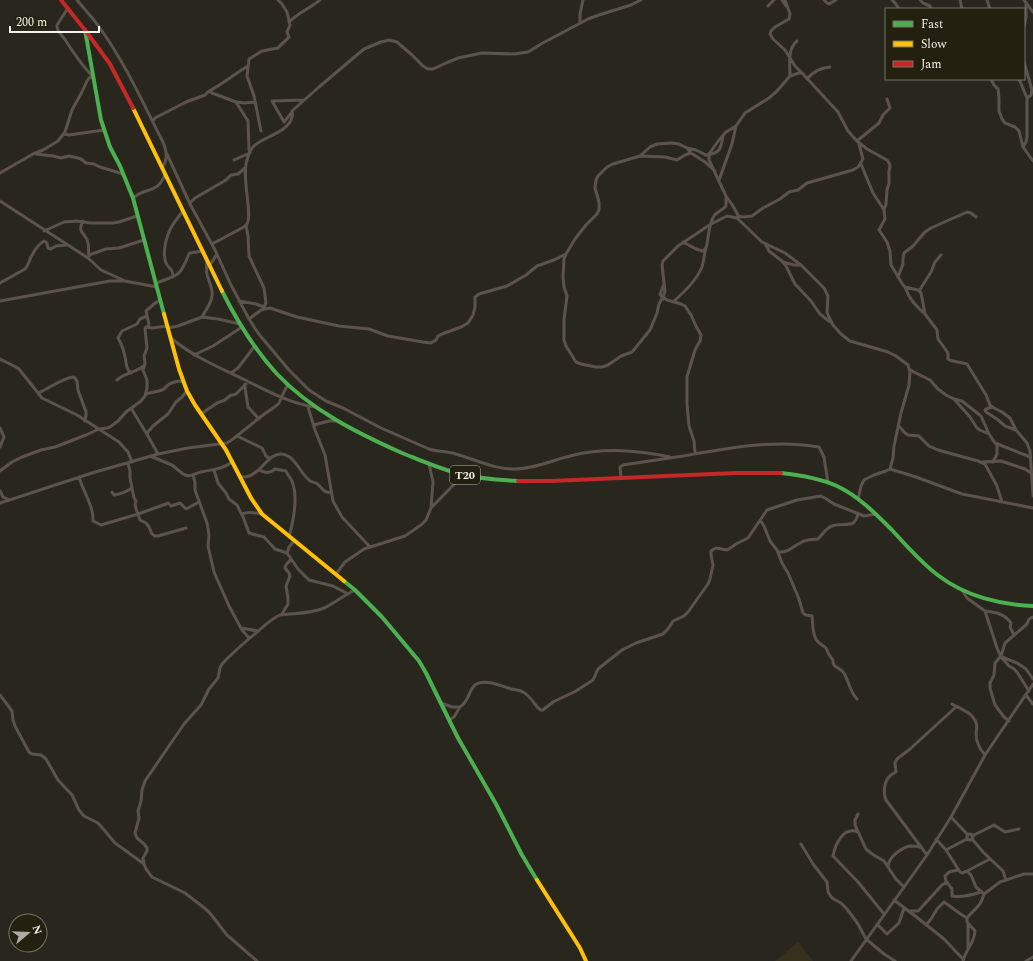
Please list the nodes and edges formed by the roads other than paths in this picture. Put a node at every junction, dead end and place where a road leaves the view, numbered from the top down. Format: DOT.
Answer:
graph roads {
  1 [pos="61,0"];
  2 [pos="77,0"];
  3 [pos="278,0"];
  4 [pos="320,0"];
  5 [pos="583,0"];
  6 [pos="641,0"];
  7 [pos="774,0"];
  8 [pos="784,0"];
  9 [pos="824,0"];
  10 [pos="836,0"];
  11 [pos="892,0"];
  12 [pos="920,0"];
  13 [pos="1024,0"];
  14 [pos="1026,4"];
  15 [pos="768,6"];
  16 [pos="68,8"];
  17 [pos="898,8"];
  18 [pos="931,8"];
  19 [pos="1033,12"];
  20 [pos="289,22"];
  21 [pos="1025,22"];
  22 [pos="580,23"];
  23 [pos="85,30"];
  24 [pos="797,41"];
  25 [pos="790,58"];
  26 [pos="248,66"];
  27 [pos="1025,66"];
  28 [pos="830,67"];
  29 [pos="802,73"];
  30 [pos="790,76"];
  31 [pos="93,77"];
  32 [pos="807,79"];
  33 [pos="993,80"];
  34 [pos="1019,80"];
  35 [pos="208,91"];
  36 [pos="1027,98"];
  37 [pos="887,99"];
  38 [pos="304,100"];
  39 [pos="236,102"];
  40 [pos="255,102"];
  41 [pos="292,111"];
  42 [pos="153,121"];
  43 [pos="736,126"];
  44 [pos="104,130"];
  45 [pos="261,131"];
  46 [pos="64,134"];
  47 [pos="723,135"];
  48 [pos="858,143"];
  49 [pos="1023,147"];
  50 [pos="686,148"];
  51 [pos="250,153"];
  52 [pos="691,153"];
  53 [pos="33,154"];
  54 [pos="167,154"];
  55 [pos="707,154"];
  56 [pos="640,156"];
  57 [pos="234,160"];
  58 [pos="1033,161"];
  59 [pos="861,164"];
  60 [pos="162,168"];
  61 [pos="245,168"];
  62 [pos="715,171"];
  63 [pos="0,173"];
  64 [pos="123,174"];
  65 [pos="165,174"];
  66 [pos="719,180"];
  67 [pos="726,196"];
  68 [pos="133,198"];
  69 [pos="0,201"];
  70 [pos="190,204"];
  71 [pos="183,210"];
  72 [pos="884,210"];
  73 [pos="736,212"];
  74 [pos="137,216"];
  75 [pos="727,216"];
  76 [pos="738,216"];
  77 [pos="976,216"];
  78 [pos="740,220"];
  79 [pos="83,221"];
  80 [pos="711,224"];
  81 [pos="246,225"];
  82 [pos="44,231"];
  83 [pos="144,240"];
  84 [pos="683,242"];
  85 [pos="212,244"];
  86 [pos="765,244"];
  87 [pos="67,245"];
  88 [pos="706,248"];
  89 [pos="203,251"];
  90 [pos="217,254"];
  91 [pos="566,254"];
  92 [pos="941,255"];
  93 [pos="89,257"];
  94 [pos="207,260"];
  95 [pos="782,261"];
  96 [pos="210,265"];
  97 [pos="801,265"];
  98 [pos="172,277"];
  99 [pos="898,277"];
  100 [pos="125,281"];
  101 [pos="0,283"];
  102 [pos="156,285"];
  103 [pos="905,287"];
  104 [pos="920,291"];
  105 [pos="663,298"];
  106 [pos="160,300"];
  107 [pos="0,301"];
  108 [pos="240,301"];
  109 [pos="674,302"];
  110 [pos="264,308"];
  111 [pos="925,314"];
  112 [pos="147,316"];
  113 [pos="202,317"];
  114 [pos="249,319"];
  115 [pos="832,324"];
  116 [pos="241,326"];
  117 [pos="148,327"];
  118 [pos="167,327"];
  119 [pos="170,338"];
  120 [pos="254,346"];
  121 [pos="194,354"];
  122 [pos="0,359"];
  123 [pos="144,366"];
  124 [pos="909,368"];
  125 [pos="131,373"];
  126 [pos="231,373"];
  127 [pos="117,380"];
  128 [pos="183,381"];
  129 [pos="246,383"];
  130 [pos="288,384"];
  131 [pos="187,391"];
  132 [pos="38,393"];
  133 [pos="146,394"];
  134 [pos="282,398"];
  135 [pos="954,399"];
  136 [pos="308,407"];
  137 [pos="315,407"];
  138 [pos="992,407"];
  139 [pos="131,408"];
  140 [pos="201,414"];
  141 [pos="258,419"];
  142 [pos="85,421"];
  143 [pos="336,421"];
  144 [pos="314,424"];
  145 [pos="899,426"];
  146 [pos="0,428"];
  147 [pos="99,429"];
  148 [pos="1016,430"];
  149 [pos="989,434"];
  150 [pos="148,436"];
  151 [pos="237,436"];
  152 [pos="222,443"];
  153 [pos="997,444"];
  154 [pos="0,447"];
  155 [pos="1004,447"];
  156 [pos="997,452"];
  157 [pos="695,453"];
  158 [pos="158,454"];
  159 [pos="150,456"];
  160 [pos="1030,457"];
  161 [pos="670,458"];
  162 [pos="270,459"];
  163 [pos="132,462"];
  164 [pos="232,462"];
  165 [pos="982,462"];
  166 [pos="993,462"];
  167 [pos="128,463"];
  168 [pos="429,464"];
  169 [pos="890,469"];
  170 [pos="214,470"];
  171 [pos="259,470"];
  172 [pos="0,471"];
  173 [pos="1031,472"];
  174 [pos="193,475"];
  175 [pos="463,475"];
  176 [pos="240,476"];
  177 [pos="79,477"];
  178 [pos="621,478"];
  179 [pos="828,483"];
  180 [pos="132,488"];
  181 [pos="0,491"];
  182 [pos="112,492"];
  183 [pos="331,493"];
  184 [pos="1033,496"];
  185 [pos="858,499"];
  186 [pos="9,500"];
  187 [pos="199,502"];
  188 [pos="1002,502"];
  189 [pos="0,503"];
  190 [pos="431,508"];
  191 [pos="1033,508"];
  192 [pos="858,513"];
  193 [pos="138,514"];
  194 [pos="262,514"];
  195 [pos="876,514"];
  196 [pos="242,515"];
  197 [pos="760,520"];
  198 [pos="186,528"];
  199 [pos="289,537"];
  200 [pos="294,541"];
  201 [pos="370,547"];
  202 [pos="287,552"];
  203 [pos="778,552"];
  204 [pos="291,559"];
  205 [pos="336,574"];
  206 [pos="961,589"];
  207 [pos="355,590"];
  208 [pos="348,594"];
  209 [pos="1033,606"];
  210 [pos="985,611"];
  211 [pos="282,614"];
  212 [pos="1033,617"];
  213 [pos="241,628"];
  214 [pos="258,631"];
  215 [pos="1014,635"];
  216 [pos="249,638"];
  217 [pos="1001,656"];
  218 [pos="1033,679"];
  219 [pos="1033,684"];
  220 [pos="1029,691"];
  221 [pos="0,695"];
  222 [pos="1026,695"];
  223 [pos="857,699"];
  224 [pos="440,702"];
  225 [pos="952,704"];
  226 [pos="1033,704"];
  227 [pos="460,707"];
  228 [pos="956,707"];
  229 [pos="449,720"];
  230 [pos="1009,720"];
  231 [pos="985,755"];
  232 [pos="858,814"];
  233 [pos="950,817"];
  234 [pos="1019,829"];
  235 [pos="858,832"];
  236 [pos="968,835"];
  237 [pos="972,837"];
  238 [pos="936,839"];
  239 [pos="967,839"];
  240 [pos="801,844"];
  241 [pos="920,846"];
  242 [pos="946,850"];
  243 [pos="927,855"];
  244 [pos="990,859"];
  245 [pos="144,864"];
  246 [pos="888,866"];
  247 [pos="958,870"];
  248 [pos="967,871"];
  249 [pos="1033,874"];
  250 [pos="1006,880"];
  251 [pos="948,882"];
  252 [pos="904,887"];
  253 [pos="982,893"];
  254 [pos="894,900"];
  255 [pos="904,908"];
  256 [pos="909,912"];
  257 [pos="884,914"];
  258 [pos="967,918"];
  259 [pos="877,924"];
  260 [pos="968,924"];
  261 [pos="926,925"];
  262 [pos="866,940"];
  263 [pos="968,950"];
  264 [pos="1033,957"];
  265 [pos="963,960"];
  266 [pos="257,961"];
  267 [pos="586,961"];
  268 [pos="851,961"];
  269 [pos="894,961"];
  270 [pos="1026,961"];
  1 -- 16 [label="main road, T20"];
  2 -- 42 [label="street"];
  3 -- 20 [label="street"];
  4 -- 20 [label="street"];
  5 -- 22 [label="street"];
  6 -- 22 [label="street"];
  7 -- 15 [label="street"];
  8 -- 25 [label="street"];
  9 -- 10 [label="street"];
  11 -- 17 [label="street"];
  12 -- 18 [label="street"];
  13 -- 14 [label="street"];
  14 -- 19 [label="street"];
  14 -- 21 [label="street"];
  16 -- 23 [label="main road, T20"];
  16 -- 31 [label="street"];
  20 -- 26 [label="street"];
  22 -- 38 [label="street"];
  23 -- 31 [label="main road"];
  23 -- 60 [label="main road, T20"];
  24 -- 25 [label="street"];
  25 -- 29 [label="street"];
  25 -- 30 [label="street"];
  26 -- 35 [label="street"];
  26 -- 40 [label="street"];
  27 -- 36 [label="street"];
  28 -- 32 [label="street"];
  29 -- 30 [label="street"];
  29 -- 32 [label="street"];
  30 -- 43 [label="street"];
  31 -- 44 [label="main road"];
  31 -- 46 [label="street"];
  32 -- 48 [label="street"];
  33 -- 49 [label="street"];
  34 -- 36 [label="street"];
  35 -- 39 [label="street"];
  35 -- 42 [label="street"];
  36 -- 49 [label="street"];
  37 -- 48 [label="street"];
  38 -- 41 [label="street"];
  38 -- 41 [label="street"];
  39 -- 40 [label="street"];
  39 -- 51 [label="street"];
  40 -- 45 [label="street"];
  41 -- 51 [label="street"];
  42 -- 54 [label="street"];
  43 -- 47 [label="street"];
  43 -- 66 [label="street"];
  44 -- 46 [label="street"];
  44 -- 64 [label="main road"];
  46 -- 53 [label="street"];
  47 -- 55 [label="street"];
  47 -- 55 [label="street"];
  48 -- 59 [label="street"];
  48 -- 72 [label="street"];
  49 -- 58 [label="street"];
  50 -- 52 [label="street"];
  50 -- 55 [label="street"];
  50 -- 56 [label="street"];
  51 -- 57 [label="street"];
  51 -- 61 [label="street"];
  52 -- 56 [label="street"];
  52 -- 62 [label="street"];
  53 -- 63 [label="street"];
  53 -- 64 [label="street"];
  54 -- 60 [label="street"];
  54 -- 70 [label="street"];
  55 -- 62 [label="street"];
  56 -- 91 [label="street"];
  59 -- 72 [label="street"];
  59 -- 76 [label="street"];
  60 -- 65 [label="main road, T20"];
  61 -- 70 [label="street"];
  61 -- 81 [label="street"];
  62 -- 66 [label="street"];
  64 -- 68 [label="main road"];
  65 -- 68 [label="street"];
  65 -- 71 [label="main road, T20"];
  66 -- 67 [label="street"];
  67 -- 73 [label="street"];
  67 -- 80 [label="street"];
  68 -- 74 [label="main road"];
  69 -- 82 [label="street"];
  70 -- 85 [label="street"];
  71 -- 89 [label="main road, T20"];
  71 -- 98 [label="street"];
  72 -- 99 [label="street"];
  73 -- 75 [label="street"];
  73 -- 76 [label="street"];
  74 -- 79 [label="street"];
  74 -- 83 [label="main road"];
  75 -- 78 [label="street"];
  75 -- 80 [label="street"];
  76 -- 78 [label="street"];
  77 -- 99 [label="street"];
  78 -- 86 [label="street"];
  79 -- 82 [label="street"];
  79 -- 93 [label="street"];
  80 -- 84 [label="street"];
  80 -- 88 [label="street"];
  81 -- 85 [label="street"];
  81 -- 110 [label="street"];
  82 -- 87 [label="street"];
  83 -- 93 [label="street"];
  83 -- 102 [label="main road"];
  84 -- 88 [label="street"];
  84 -- 105 [label="street"];
  85 -- 90 [label="street"];
  86 -- 95 [label="street"];
  86 -- 97 [label="street"];
  87 -- 93 [label="street"];
  87 -- 101 [label="street"];
  88 -- 109 [label="street"];
  89 -- 94 [label="main road, T20"];
  89 -- 98 [label="street"];
  90 -- 96 [label="street"];
  90 -- 108 [label="street"];
  91 -- 105 [label="street"];
  91 -- 110 [label="street"];
  92 -- 104 [label="street"];
  93 -- 100 [label="street"];
  94 -- 96 [label="main road, T20"];
  94 -- 113 [label="street"];
  95 -- 97 [label="street"];
  95 -- 115 [label="street"];
  96 -- 116 [label="main road, T20"];
  97 -- 115 [label="street"];
  98 -- 102 [label="street"];
  99 -- 103 [label="street"];
  100 -- 102 [label="street"];
  100 -- 107 [label="street"];
  102 -- 106 [label="main road"];
  103 -- 104 [label="street"];
  103 -- 111 [label="street"];
  104 -- 111 [label="street"];
  105 -- 109 [label="street"];
  106 -- 112 [label="street"];
  106 -- 118 [label="main road"];
  108 -- 110 [label="street"];
  108 -- 114 [label="street"];
  109 -- 157 [label="street"];
  110 -- 114 [label="street"];
  111 -- 138 [label="street"];
  112 -- 117 [label="street"];
  112 -- 125 [label="street"];
  113 -- 116 [label="street"];
  113 -- 118 [label="street"];
  114 -- 161 [label="street"];
  115 -- 124 [label="street"];
  116 -- 120 [label="main road, T20"];
  116 -- 121 [label="street"];
  117 -- 118 [label="street"];
  117 -- 123 [label="street"];
  118 -- 119 [label="main road"];
  119 -- 121 [label="street"];
  119 -- 128 [label="main road"];
  120 -- 126 [label="street"];
  120 -- 130 [label="main road, T20"];
  121 -- 126 [label="street"];
  122 -- 132 [label="street"];
  123 -- 125 [label="street"];
  123 -- 133 [label="street"];
  124 -- 135 [label="street"];
  124 -- 145 [label="street"];
  125 -- 127 [label="street"];
  126 -- 129 [label="street"];
  128 -- 131 [label="main road"];
  128 -- 133 [label="street"];
  129 -- 134 [label="street"];
  129 -- 140 [label="street"];
  129 -- 141 [label="street"];
  130 -- 134 [label="street"];
  130 -- 137 [label="main road, T20"];
  131 -- 140 [label="main road"];
  131 -- 150 [label="street"];
  132 -- 142 [label="street"];
  132 -- 142 [label="street"];
  133 -- 139 [label="street"];
  134 -- 136 [label="street"];
  134 -- 141 [label="street"];
  135 -- 149 [label="street"];
  135 -- 149 [label="street"];
  136 -- 137 [label="street"];
  136 -- 144 [label="street"];
  137 -- 143 [label="main road, T20"];
  138 -- 148 [label="street"];
  138 -- 148 [label="street"];
  139 -- 147 [label="street"];
  139 -- 150 [label="street"];
  140 -- 152 [label="main road"];
  141 -- 151 [label="street"];
  142 -- 147 [label="street"];
  143 -- 144 [label="street"];
  143 -- 168 [label="main road, T20"];
  144 -- 183 [label="street"];
  145 -- 165 [label="street"];
  145 -- 169 [label="street"];
  146 -- 154 [label="street"];
  147 -- 163 [label="street"];
  147 -- 172 [label="street"];
  148 -- 160 [label="street"];
  149 -- 153 [label="street"];
  150 -- 158 [label="street"];
  151 -- 152 [label="street"];
  151 -- 162 [label="street"];
  152 -- 158 [label="street"];
  152 -- 164 [label="main road"];
  153 -- 155 [label="street"];
  153 -- 156 [label="street"];
  155 -- 156 [label="street"];
  155 -- 160 [label="street"];
  156 -- 166 [label="street"];
  157 -- 161 [label="street"];
  157 -- 179 [label="street"];
  158 -- 159 [label="street"];
  159 -- 163 [label="street"];
  159 -- 174 [label="street"];
  160 -- 173 [label="street"];
  161 -- 178 [label="street"];
  162 -- 171 [label="street"];
  162 -- 183 [label="street"];
  163 -- 167 [label="street"];
  164 -- 170 [label="street"];
  164 -- 176 [label="main road"];
  165 -- 166 [label="street"];
  165 -- 188 [label="street"];
  166 -- 173 [label="street"];
  167 -- 177 [label="street"];
  167 -- 180 [label="street"];
  168 -- 175 [label="main road, T20"];
  168 -- 190 [label="street"];
  169 -- 185 [label="street"];
  169 -- 188 [label="street"];
  170 -- 174 [label="street"];
  170 -- 196 [label="street"];
  171 -- 176 [label="street"];
  171 -- 199 [label="street"];
  173 -- 184 [label="street"];
  174 -- 187 [label="street"];
  175 -- 178 [label="main road, T20"];
  175 -- 190 [label="street"];
  176 -- 194 [label="main road"];
  177 -- 186 [label="street"];
  177 -- 193 [label="street"];
  178 -- 179 [label="main road, T20"];
  179 -- 185 [label="main road, T20"];
  180 -- 182 [label="street"];
  180 -- 193 [label="street"];
  181 -- 186 [label="street"];
  183 -- 201 [label="street"];
  185 -- 195 [label="main road, T20"];
  186 -- 189 [label="street"];
  187 -- 193 [label="street"];
  187 -- 213 [label="street"];
  188 -- 191 [label="street"];
  190 -- 201 [label="street"];
  192 -- 195 [label="street"];
  192 -- 197 [label="street"];
  192 -- 203 [label="street"];
  193 -- 198 [label="street"];
  194 -- 196 [label="street"];
  194 -- 199 [label="main road"];
  195 -- 206 [label="main road, T20"];
  196 -- 202 [label="street"];
  197 -- 203 [label="street"];
  197 -- 227 [label="street"];
  199 -- 200 [label="main road"];
  200 -- 202 [label="street"];
  200 -- 205 [label="main road"];
  201 -- 205 [label="street"];
  202 -- 204 [label="street"];
  203 -- 223 [label="street"];
  204 -- 208 [label="street"];
  204 -- 211 [label="street"];
  205 -- 207 [label="main road"];
  206 -- 209 [label="main road, T20"];
  206 -- 210 [label="street"];
  207 -- 208 [label="street"];
  207 -- 224 [label="main road"];
  208 -- 211 [label="street"];
  210 -- 215 [label="street"];
  210 -- 217 [label="street"];
  211 -- 214 [label="street"];
  212 -- 215 [label="street"];
  213 -- 214 [label="street"];
  213 -- 216 [label="street"];
  214 -- 216 [label="street"];
  215 -- 217 [label="street"];
  216 -- 245 [label="street"];
  217 -- 218 [label="street"];
  217 -- 220 [label="street"];
  217 -- 230 [label="street"];
  219 -- 220 [label="street"];
  220 -- 222 [label="street"];
  221 -- 245 [label="street"];
  222 -- 226 [label="street"];
  222 -- 230 [label="street"];
  224 -- 227 [label="street"];
  224 -- 229 [label="main road"];
  225 -- 228 [label="street"];
  227 -- 229 [label="street"];
  228 -- 231 [label="street"];
  228 -- 241 [label="street"];
  229 -- 267 [label="main road"];
  230 -- 231 [label="street"];
  231 -- 233 [label="street"];
  232 -- 235 [label="street"];
  233 -- 236 [label="street"];
  233 -- 238 [label="street"];
  234 -- 237 [label="street"];
  235 -- 246 [label="street"];
  235 -- 257 [label="street"];
  236 -- 237 [label="street"];
  236 -- 239 [label="street"];
  237 -- 239 [label="street"];
  237 -- 244 [label="street"];
  238 -- 242 [label="street"];
  238 -- 243 [label="street"];
  239 -- 242 [label="street"];
  240 -- 262 [label="street"];
  241 -- 243 [label="street"];
  241 -- 246 [label="street"];
  242 -- 247 [label="street"];
  243 -- 252 [label="street"];
  244 -- 248 [label="street"];
  244 -- 250 [label="street"];
  245 -- 266 [label="street"];
  246 -- 252 [label="street"];
  247 -- 248 [label="street"];
  247 -- 251 [label="street"];
  248 -- 253 [label="street"];
  249 -- 250 [label="street"];
  250 -- 253 [label="street"];
  251 -- 253 [label="street"];
  251 -- 256 [label="street"];
  252 -- 254 [label="street"];
  253 -- 258 [label="street"];
  254 -- 255 [label="street"];
  254 -- 257 [label="street"];
  255 -- 256 [label="street"];
  255 -- 259 [label="street"];
  256 -- 261 [label="street"];
  257 -- 259 [label="street"];
  258 -- 260 [label="street"];
  258 -- 261 [label="street"];
  259 -- 262 [label="street"];
  260 -- 263 [label="street"];
  260 -- 263 [label="street"];
  261 -- 265 [label="street"];
  262 -- 268 [label="street"];
  262 -- 269 [label="street"];
  263 -- 265 [label="street"];
  264 -- 270 [label="street"];
}
